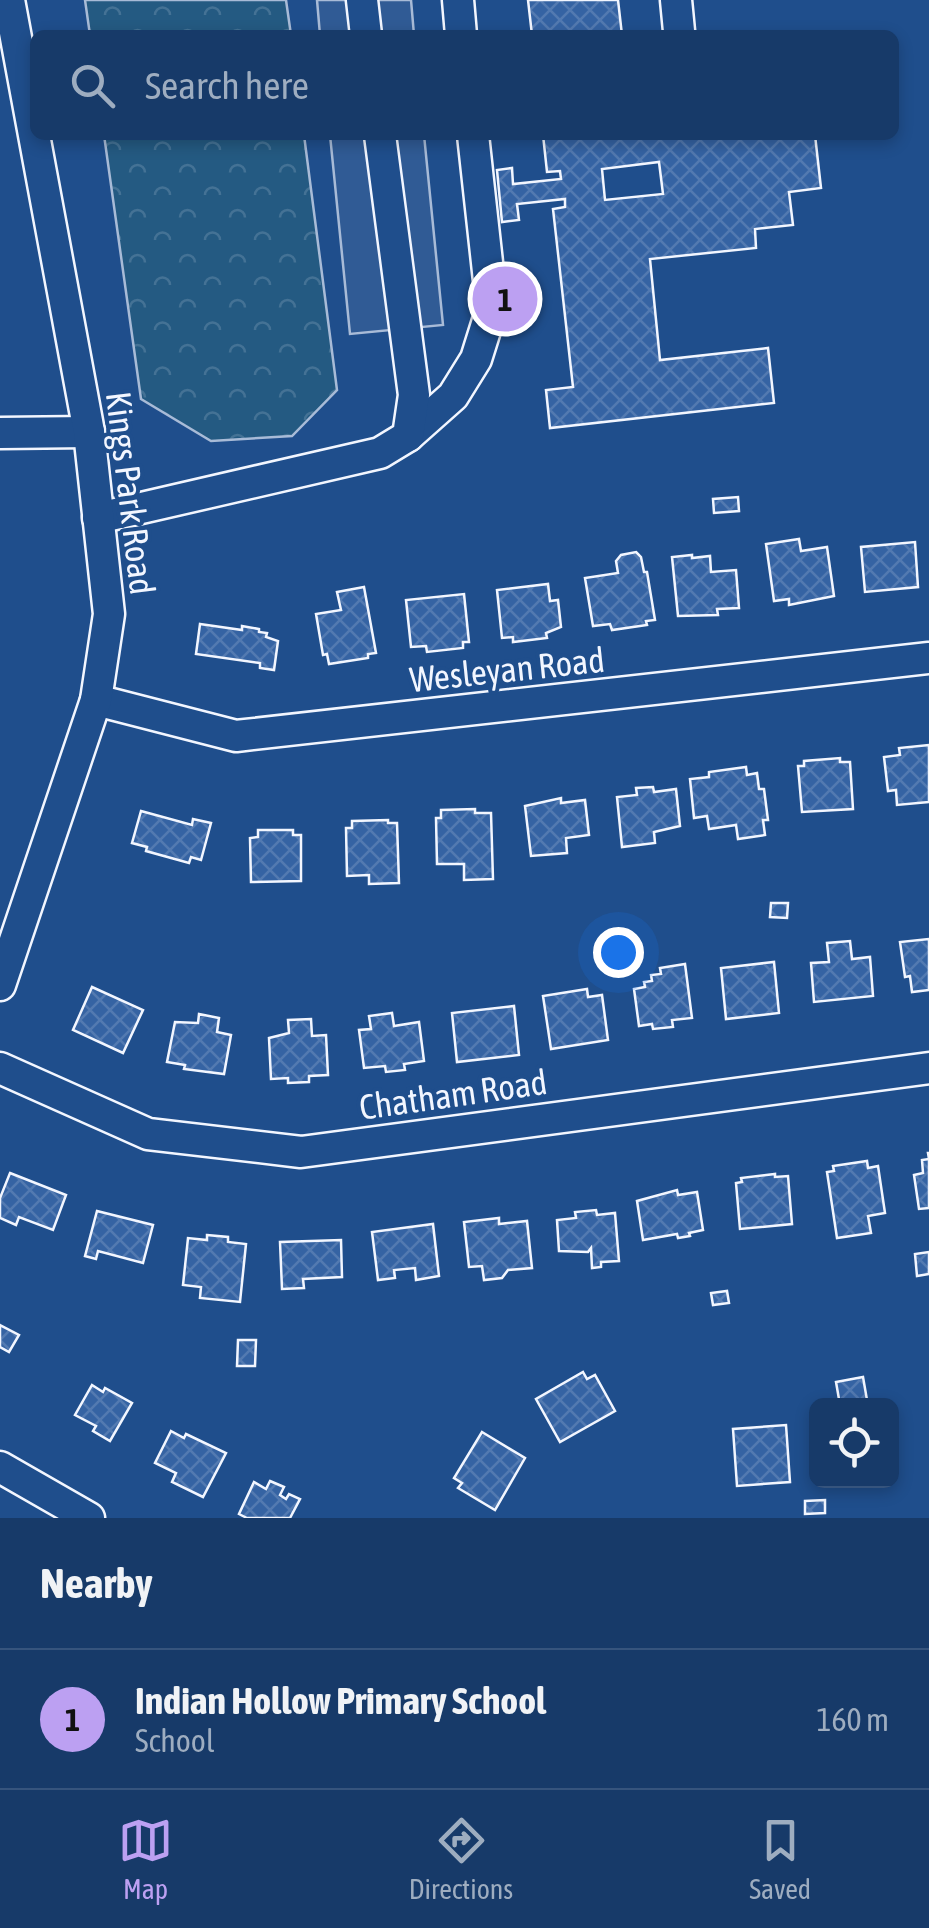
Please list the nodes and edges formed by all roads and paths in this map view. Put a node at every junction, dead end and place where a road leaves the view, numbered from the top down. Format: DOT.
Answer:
graph roads {
  1 [pos="9,0"];
  2 [pos="362,0"];
  3 [pos="458,0"];
  4 [pos="676,0"];
  5 [pos="365,30"];
  6 [pos="461,30"];
  7 [pos="679,30"];
  8 [pos="30,115"];
  9 [pos="35,140"];
  10 [pos="381,140"];
  11 [pos="474,140"];
  12 [pos="0,432"];
  13 [pos="88,432"];
  14 [pos="408,436"];
  15 [pos="98,518"];
  16 [pos="929,658"];
  17 [pos="96,700"];
  18 [pos="0,984"];
  19 [pos="0,1068"];
  20 [pos="929,1068"];
  21 [pos="0,1466"];
  22 [pos="89,1518"];
  1 -- 8 [label="street, Kings Park Road"];
  2 -- 5 [label="street"];
  3 -- 6 [label="street"];
  4 -- 7 [label="street"];
  9 -- 13 [label="street, Kings Park Road"];
  10 -- 14 [label="street"];
  11 -- 14 [label="street"];
  12 -- 13 [label="street"];
  13 -- 15 [label="street, Kings Park Road"];
  14 -- 15 [label="street"];
  15 -- 17 [label="street, Kings Park Road"];
  16 -- 17 [label="street, Wesleyan Road"];
  17 -- 18 [label="street, Kings Park Road"];
  19 -- 20 [label="street, Chatham Road"];
  21 -- 22 [label="street"];
}
